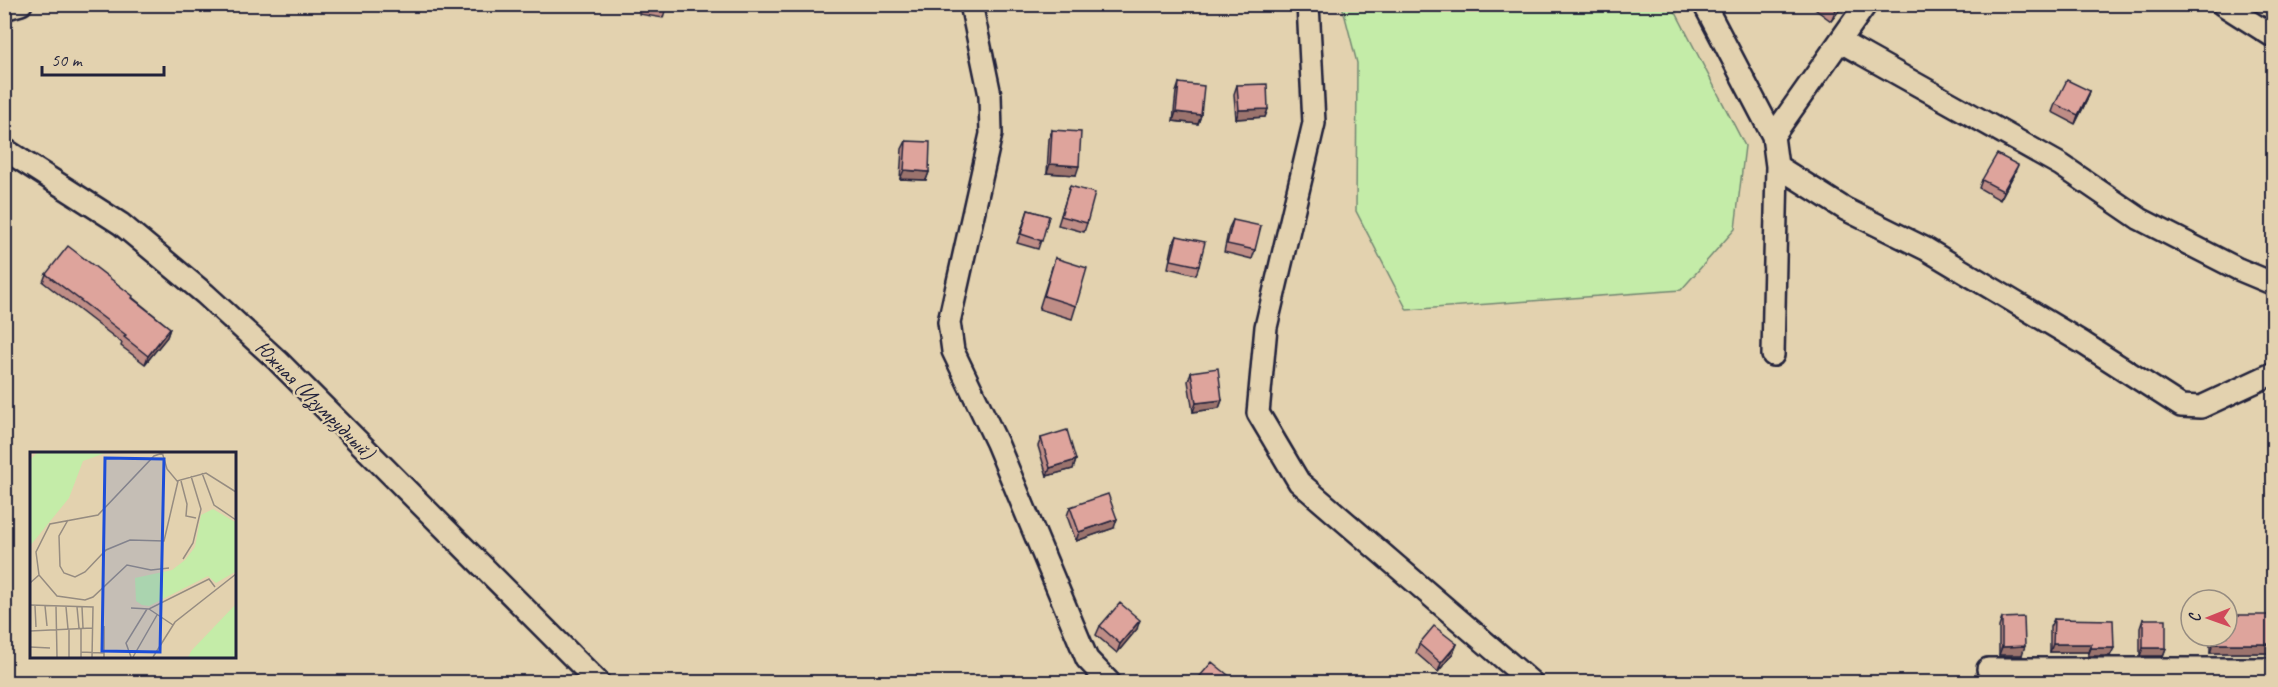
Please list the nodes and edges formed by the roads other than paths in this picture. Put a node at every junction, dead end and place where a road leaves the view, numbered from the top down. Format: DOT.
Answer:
graph roads {
  1 [pos="21,4"];
  2 [pos="971,4"];
  3 [pos="1308,4"];
  4 [pos="1704,4"];
  5 [pos="1866,4"];
  6 [pos="2222,4"];
  7 [pos="4,9"];
  8 [pos="2274,37"];
  9 [pos="1841,42"];
  10 [pos="1773,136"];
  11 [pos="4,149"];
  12 [pos="1777,166"];
  13 [pos="2274,284"];
  14 [pos="1773,355"];
  15 [pos="2274,372"];
  16 [pos="1988,669"];
  17 [pos="2274,669"];
  18 [pos="598,682"];
  19 [pos="1109,682"];
  20 [pos="1531,682"];
  1 -- 7 [label="street"];
  2 -- 19 [label="street"];
  3 -- 20 [label="street"];
  4 -- 10 [label="street"];
  5 -- 9 [label="street"];
  6 -- 8 [label="street"];
  9 -- 10 [label="street"];
  9 -- 13 [label="street"];
  10 -- 12 [label="street"];
  11 -- 18 [label="street, Южная (Изумрудный)"];
  12 -- 14 [label="street"];
  12 -- 15 [label="street"];
  16 -- 17 [label="street"];
}
